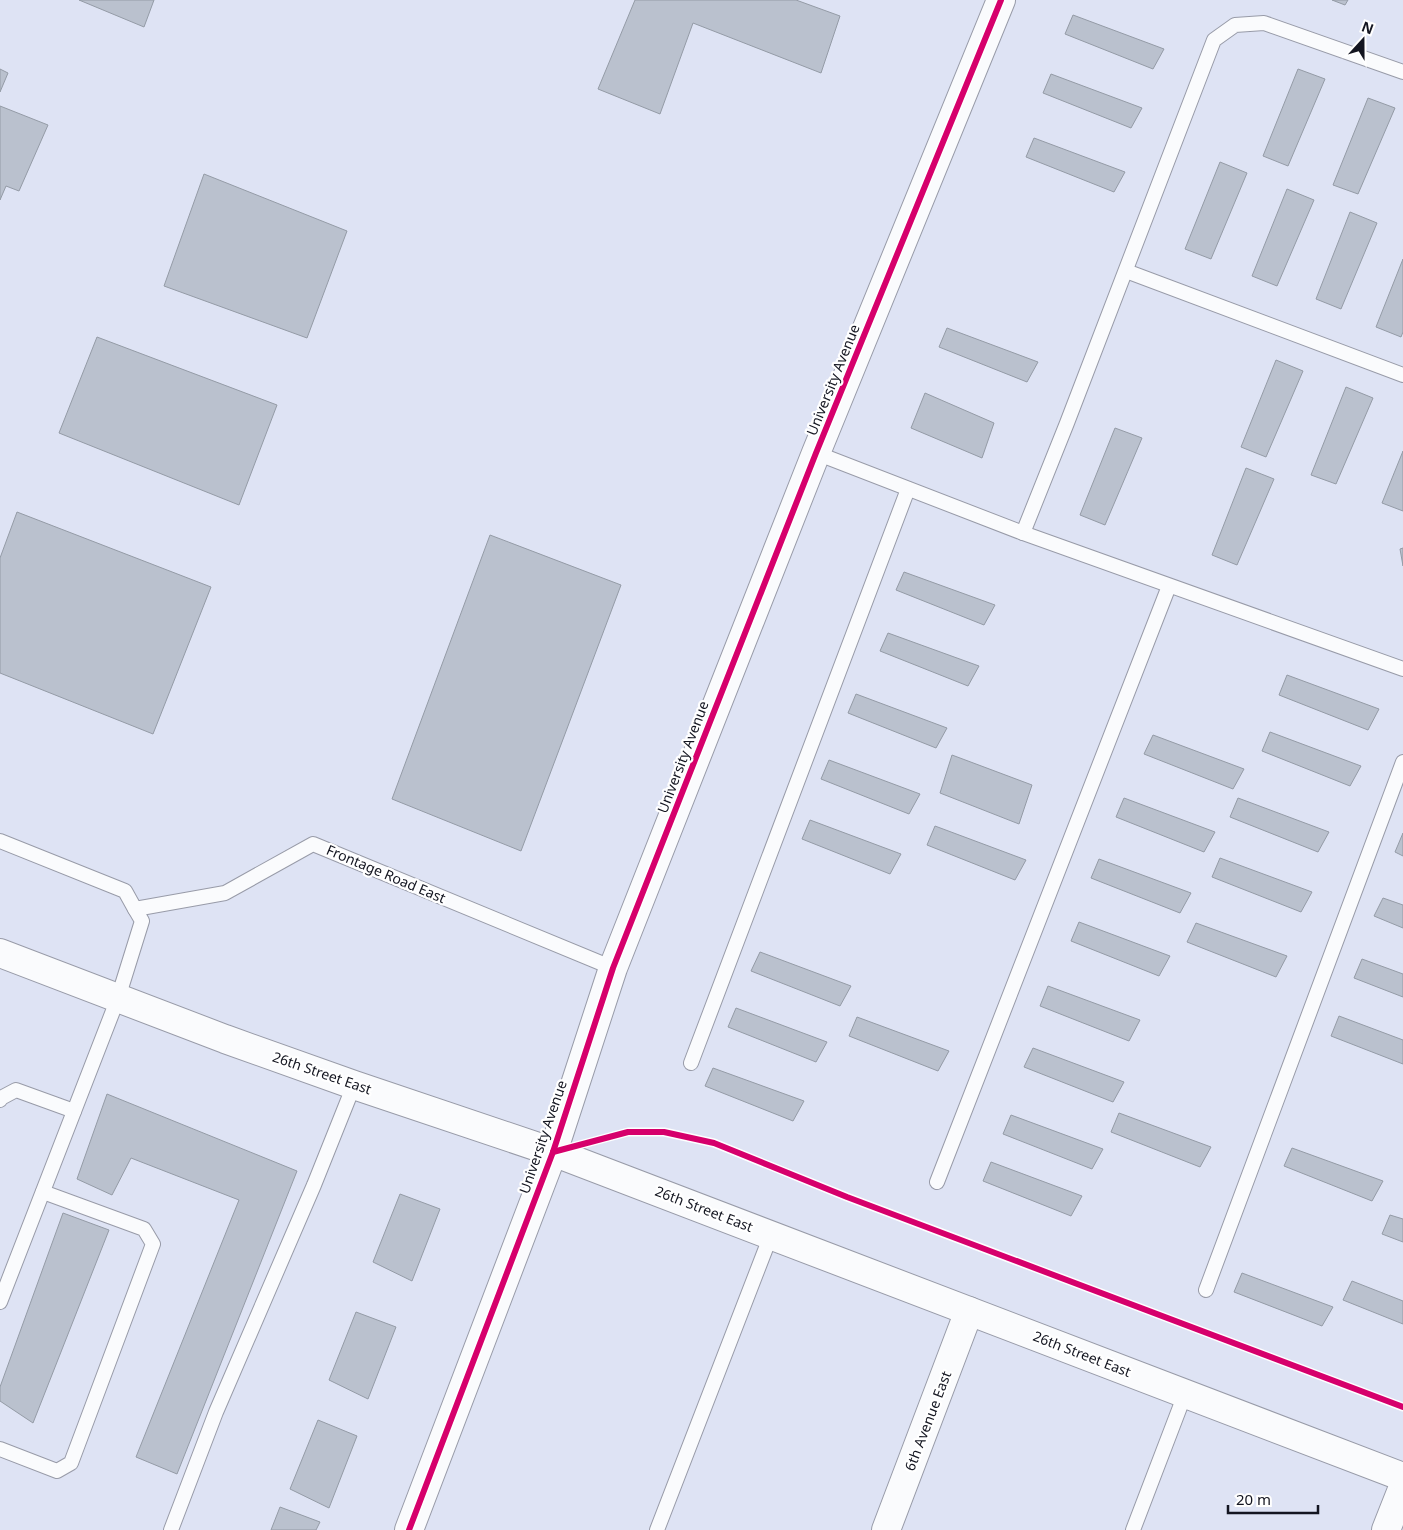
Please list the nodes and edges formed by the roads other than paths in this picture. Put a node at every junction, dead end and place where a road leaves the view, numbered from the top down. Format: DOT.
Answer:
graph roads {
  1 [pos="1001,0"];
  2 [pos="1403,72"];
  3 [pos="1126,271"];
  4 [pos="1403,375"];
  5 [pos="816,453"];
  6 [pos="908,489"];
  7 [pos="1023,533"];
  8 [pos="1168,586"];
  9 [pos="1403,669"];
  10 [pos="1403,762"];
  11 [pos="0,841"];
  12 [pos="135,909"];
  13 [pos="0,952"];
  14 [pos="613,968"];
  15 [pos="118,998"];
  16 [pos="691,1063"];
  17 [pos="354,1085"];
  18 [pos="0,1100"];
  19 [pos="74,1111"];
  20 [pos="553,1152"];
  21 [pos="937,1182"];
  22 [pos="43,1192"];
  23 [pos="770,1235"];
  24 [pos="6,1272"];
  25 [pos="1206,1290"];
  26 [pos="0,1302"];
  27 [pos="969,1311"];
  28 [pos="1185,1394"];
  29 [pos="0,1450"];
  30 [pos="1403,1477"];
  31 [pos="1403,1488"];
  32 [pos="171,1530"];
  33 [pos="409,1530"];
  34 [pos="657,1530"];
  35 [pos="886,1530"];
  36 [pos="1133,1530"];
  37 [pos="1386,1530"];
  1 -- 5 [label="street, University Avenue"];
  2 -- 3 [label="lane"];
  3 -- 4 [label="lane"];
  3 -- 7 [label="lane"];
  5 -- 6 [label="lane"];
  5 -- 14 [label="street, University Avenue"];
  6 -- 7 [label="lane"];
  6 -- 16 [label="lane"];
  7 -- 8 [label="lane"];
  8 -- 9 [label="lane"];
  8 -- 21 [label="lane"];
  10 -- 25 [label="lane"];
  11 -- 12 [label="lane"];
  12 -- 14 [label="lane, Frontage Road East"];
  12 -- 15 [label="lane"];
  13 -- 15 [label="street, 26th Street East"];
  14 -- 20 [label="street, University Avenue"];
  15 -- 17 [label="street, 26th Street East"];
  15 -- 19 [label="lane"];
  17 -- 20 [label="street, 26th Street East"];
  17 -- 32 [label="lane"];
  18 -- 19 [label="lane"];
  19 -- 22 [label="lane"];
  20 -- 23 [label="street, 26th Street East"];
  20 -- 33 [label="street, University Avenue"];
  22 -- 24 [label="lane"];
  22 -- 29 [label="lane"];
  23 -- 27 [label="street, 26th Street East"];
  23 -- 34 [label="lane"];
  24 -- 26 [label="lane"];
  27 -- 28 [label="street, 26th Street East"];
  27 -- 35 [label="street, 6th Avenue East"];
  28 -- 30 [label="street, 26th Street East"];
  28 -- 36 [label="lane"];
  31 -- 37 [label="street"];
}
